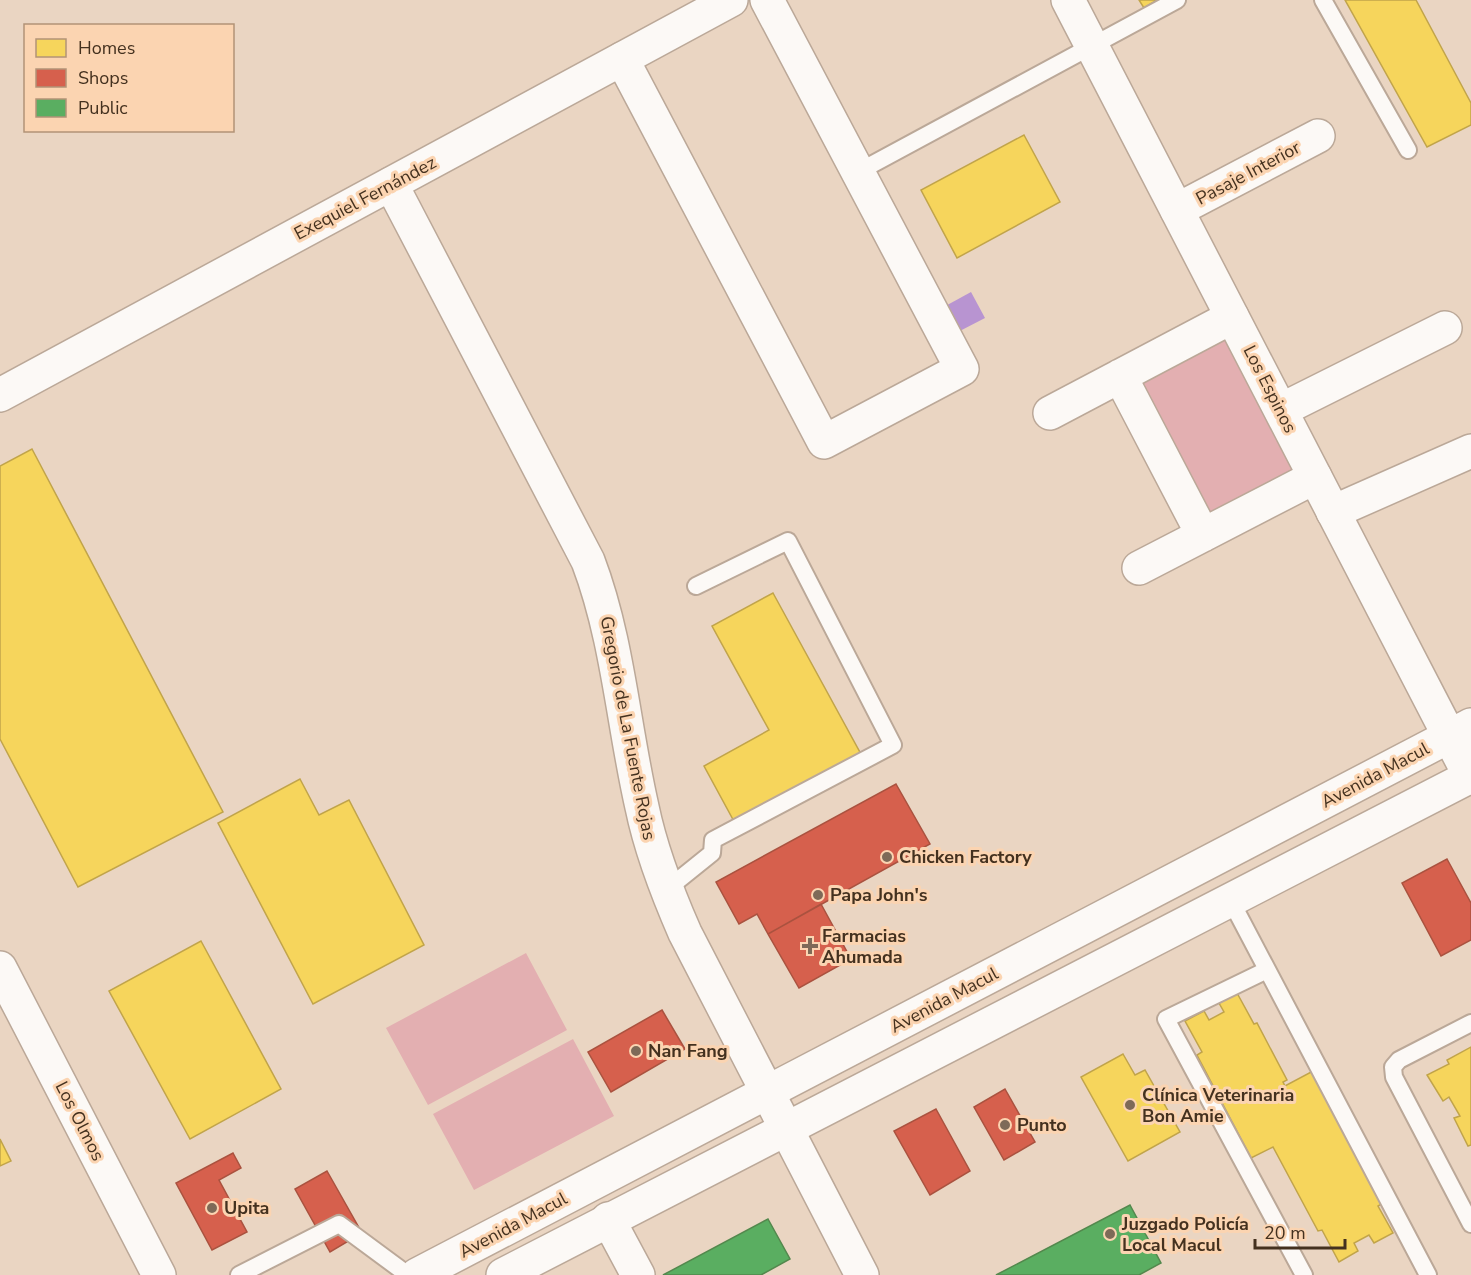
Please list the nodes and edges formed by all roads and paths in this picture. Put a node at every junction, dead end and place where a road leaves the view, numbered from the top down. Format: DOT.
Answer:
graph roads {
  1 [pos="731,0"];
  2 [pos="767,0"];
  3 [pos="1068,0"];
  4 [pos="1177,0"];
  5 [pos="1323,0"];
  6 [pos="1092,46"];
  7 [pos="622,59"];
  8 [pos="1318,136"];
  9 [pos="1408,150"];
  10 [pos="858,172"];
  11 [pos="391,184"];
  12 [pos="1177,210"];
  13 [pos="1232,317"];
  14 [pos="1445,328"];
  15 [pos="1120,376"];
  16 [pos="0,395"];
  17 [pos="1281,410"];
  18 [pos="1050,413"];
  19 [pos="1471,452"];
  20 [pos="1315,477"];
  21 [pos="1333,512"];
  22 [pos="1203,535"];
  23 [pos="1139,568"];
  24 [pos="696,586"];
  25 [pos="1460,731"];
  26 [pos="1471,777"];
  27 [pos="666,890"];
  28 [pos="1231,901"];
  29 [pos="0,968"];
  30 [pos="1268,970"];
  31 [pos="1471,1023"];
  32 [pos="769,1091"];
  33 [pos="786,1128"];
  34 [pos="608,1219"];
  35 [pos="1471,1224"];
  36 [pos="159,1275"];
  37 [pos="239,1275"];
  38 [pos="408,1275"];
  39 [pos="417,1275"];
  40 [pos="502,1275"];
  41 [pos="638,1275"];
  42 [pos="862,1275"];
  43 [pos="1304,1275"];
  44 [pos="1428,1275"];
  1 -- 7 [label="street, Exequiel Fernández"];
  2 -- 10 [label="street"];
  3 -- 6 [label="street, Los Espinos"];
  4 -- 6 [label="lane"];
  5 -- 9 [label="lane"];
  6 -- 10 [label="lane"];
  6 -- 12 [label="street, Los Espinos"];
  7 -- 10 [label="street"];
  7 -- 11 [label="street, Exequiel Fernández"];
  8 -- 12 [label="street, Pasaje Interior"];
  11 -- 16 [label="street, Exequiel Fernández"];
  11 -- 27 [label="street, Gregorio de La Fuente Rojas"];
  12 -- 13 [label="street, Los Espinos"];
  13 -- 15 [label="street"];
  13 -- 17 [label="street, Los Espinos"];
  14 -- 17 [label="street"];
  15 -- 18 [label="street"];
  15 -- 22 [label="street"];
  17 -- 20 [label="street, Los Espinos"];
  19 -- 21 [label="street"];
  20 -- 21 [label="street, Los Espinos"];
  20 -- 22 [label="street"];
  21 -- 25 [label="street, Los Espinos"];
  22 -- 23 [label="street"];
  24 -- 27 [label="lane"];
  25 -- 26 [label="street, Los Espinos"];
  25 -- 32 [label="street, Avenida Macul"];
  26 -- 28 [label="street"];
  27 -- 32 [label="street, Gregorio de La Fuente Rojas"];
  28 -- 30 [label="lane"];
  28 -- 33 [label="street"];
  29 -- 36 [label="street, Los Olmos"];
  30 -- 43 [label="lane"];
  30 -- 44 [label="lane"];
  31 -- 35 [label="lane"];
  32 -- 33 [label="street, Gregorio de La Fuente Rojas"];
  32 -- 39 [label="street, Avenida Macul"];
  33 -- 34 [label="street"];
  33 -- 42 [label="street, Gregorio de La Fuente Rojas"];
  34 -- 40 [label="street"];
  34 -- 41 [label="street"];
  37 -- 38 [label="lane"];
}
